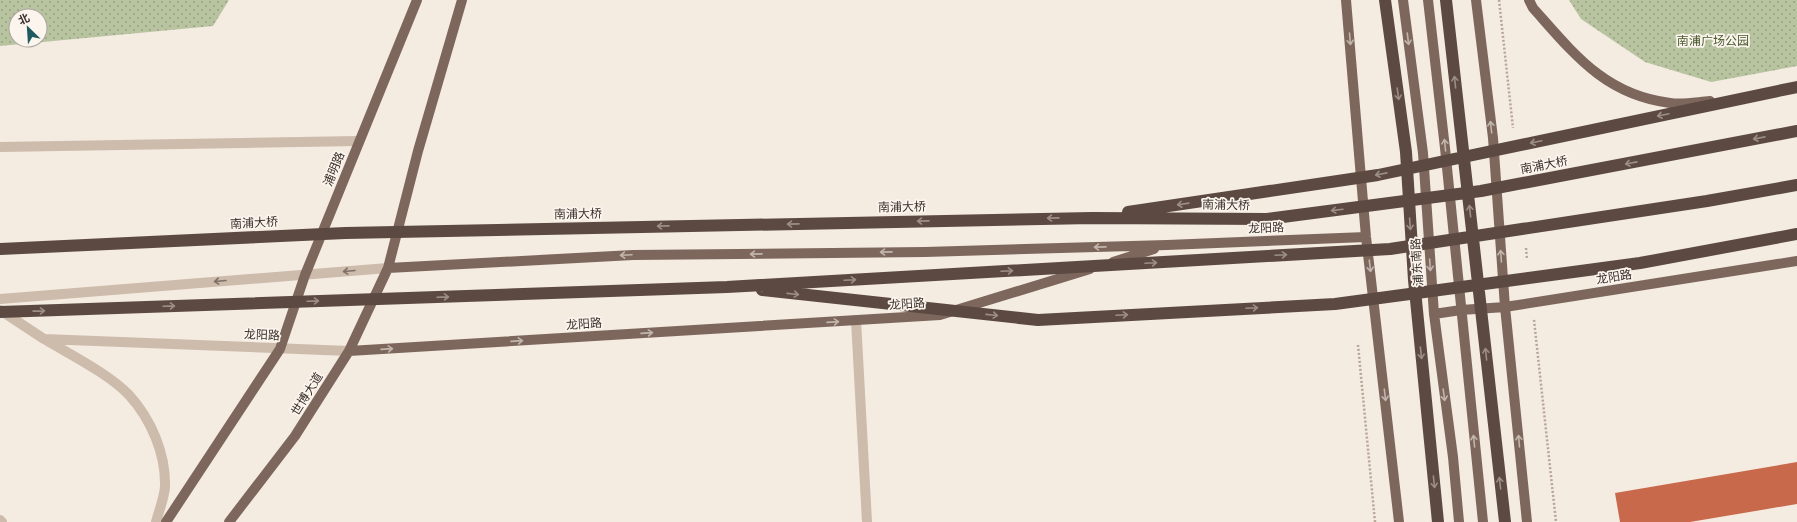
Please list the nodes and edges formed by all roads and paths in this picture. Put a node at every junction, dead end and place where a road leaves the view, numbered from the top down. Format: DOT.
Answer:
graph roads {
  1 [pos="417,0"];
  2 [pos="462,0"];
  3 [pos="1346,0"];
  4 [pos="1386,0"];
  5 [pos="1403,0"];
  6 [pos="1428,0"];
  7 [pos="1446,0"];
  8 [pos="1476,0"];
  9 [pos="1529,0"];
  10 [pos="1797,88"];
  11 [pos="1797,131"];
  12 [pos="359,141"];
  13 [pos="0,147"];
  14 [pos="1797,185"];
  15 [pos="1092,218"];
  16 [pos="1797,234"];
  17 [pos="1366,237"];
  18 [pos="1167,245"];
  19 [pos="0,249"];
  20 [pos="1797,261"];
  21 [pos="388,268"];
  22 [pos="305,275"];
  23 [pos="727,287"];
  24 [pos="0,299"];
  25 [pos="1505,307"];
  26 [pos="1461,310"];
  27 [pos="0,311"];
  28 [pos="1434,314"];
  29 [pos="856,320"];
  30 [pos="44,339"];
  31 [pos="280,349"];
  32 [pos="349,351"];
  33 [pos="0,520"];
  34 [pos="2,522"];
  35 [pos="156,522"];
  36 [pos="166,522"];
  37 [pos="229,522"];
  38 [pos="867,522"];
  39 [pos="1398,522"];
  40 [pos="1438,522"];
  41 [pos="1459,522"];
  42 [pos="1483,522"];
  43 [pos="1505,522"];
  44 [pos="1526,522"];
  1 -- 12 [label="main road, 浦明路"];
  2 -- 21 [label="main road"];
  3 -- 17 [label="main road, one-way"];
  4 -- 40 [label="highway, one-way, bridge"];
  5 -- 28 [label="main road, 浦东南路, one-way"];
  26 -- 6 [label="main road, one-way"];
  43 -- 7 [label="highway, one-way, bridge"];
  25 -- 8 [label="main road, one-way"];
  9 -- 10 [label="main road"];
  10 -- 15 [label="highway, one-way, bridge"];
  11 -- 15 [label="highway, 南浦大桥, one-way, bridge"];
  12 -- 13 [label="street"];
  12 -- 22 [label="main road, 浦明路"];
  23 -- 14 [label="highway, one-way, bridge"];
  15 -- 19 [label="highway, 南浦大桥, one-way, bridge"];
  23 -- 16 [label="highway, one-way, bridge"];
  17 -- 18 [label="main road, 龙阳路"];
  17 -- 39 [label="main road, one-way"];
  18 -- 21 [label="main road, 龙阳路, one-way"];
  18 -- 29 [label="main road, 龙阳路"];
  20 -- 25 [label="main road, 龙阳路"];
  21 -- 22 [label="street, 龙阳路, one-way"];
  21 -- 32 [label="main road, 世博大道"];
  22 -- 24 [label="street, 龙阳路, one-way"];
  22 -- 31 [label="main road, 浦明路"];
  27 -- 23 [label="highway, one-way, bridge"];
  25 -- 26 [label="main road, 龙阳路"];
  44 -- 25 [label="main road, one-way"];
  26 -- 28 [label="main road, 龙阳路"];
  42 -- 26 [label="main road, one-way"];
  27 -- 30 [label="street"];
  28 -- 41 [label="main road, 浦东南路, one-way"];
  32 -- 29 [label="main road, 龙阳路, one-way"];
  29 -- 38 [label="street"];
  30 -- 31 [label="street, 龙阳路"];
  30 -- 35 [label="street"];
  31 -- 32 [label="street, 龙阳路"];
  31 -- 36 [label="main road"];
  32 -- 37 [label="main road, 世博大道"];
  33 -- 34 [label="street"];
}
